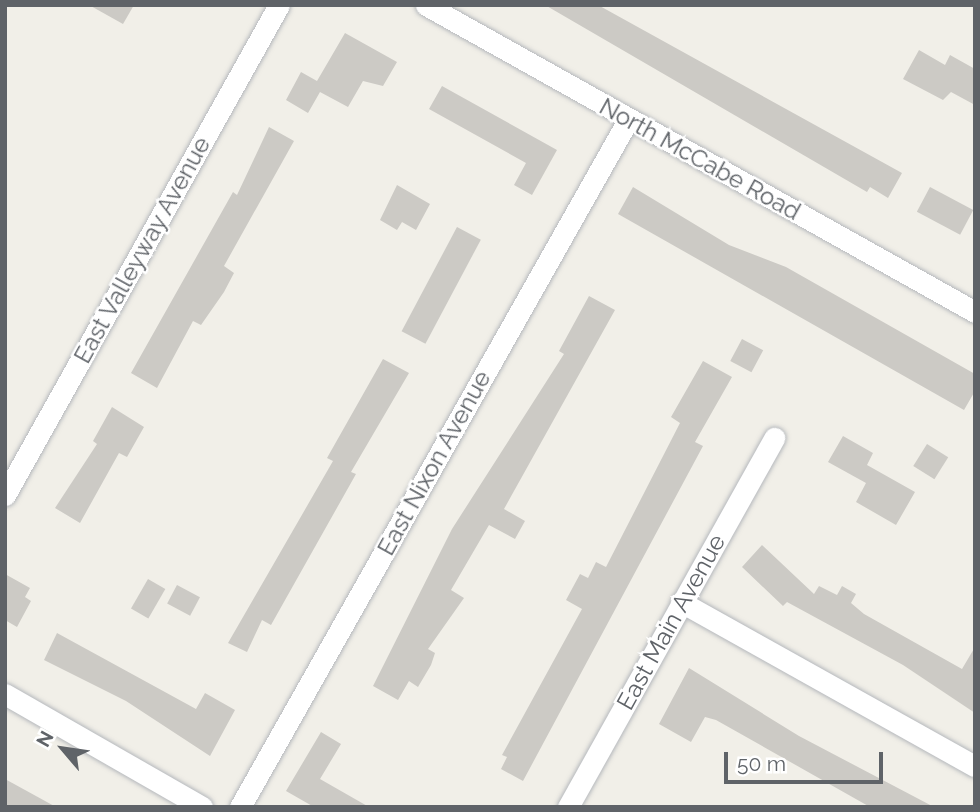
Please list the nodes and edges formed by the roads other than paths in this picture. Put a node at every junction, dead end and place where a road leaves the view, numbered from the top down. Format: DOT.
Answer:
graph roads {
  1 [pos="279,5"];
  2 [pos="426,5"];
  3 [pos="628,120"];
  4 [pos="975,312"];
  5 [pos="774,438"];
  6 [pos="5,495"];
  7 [pos="681,602"];
  8 [pos="5,694"];
  9 [pos="975,766"];
  10 [pos="200,806"];
  11 [pos="240,807"];
  12 [pos="568,807"];
  1 -- 6 [label="street, East Valleyway Avenue"];
  2 -- 3 [label="street, North McCabe Road"];
  3 -- 4 [label="street, North McCabe Road"];
  3 -- 11 [label="street, East Nixon Avenue"];
  5 -- 7 [label="street, East Main Avenue"];
  7 -- 9 [label="street"];
  7 -- 12 [label="street, East Main Avenue"];
  8 -- 10 [label="street"];
}
